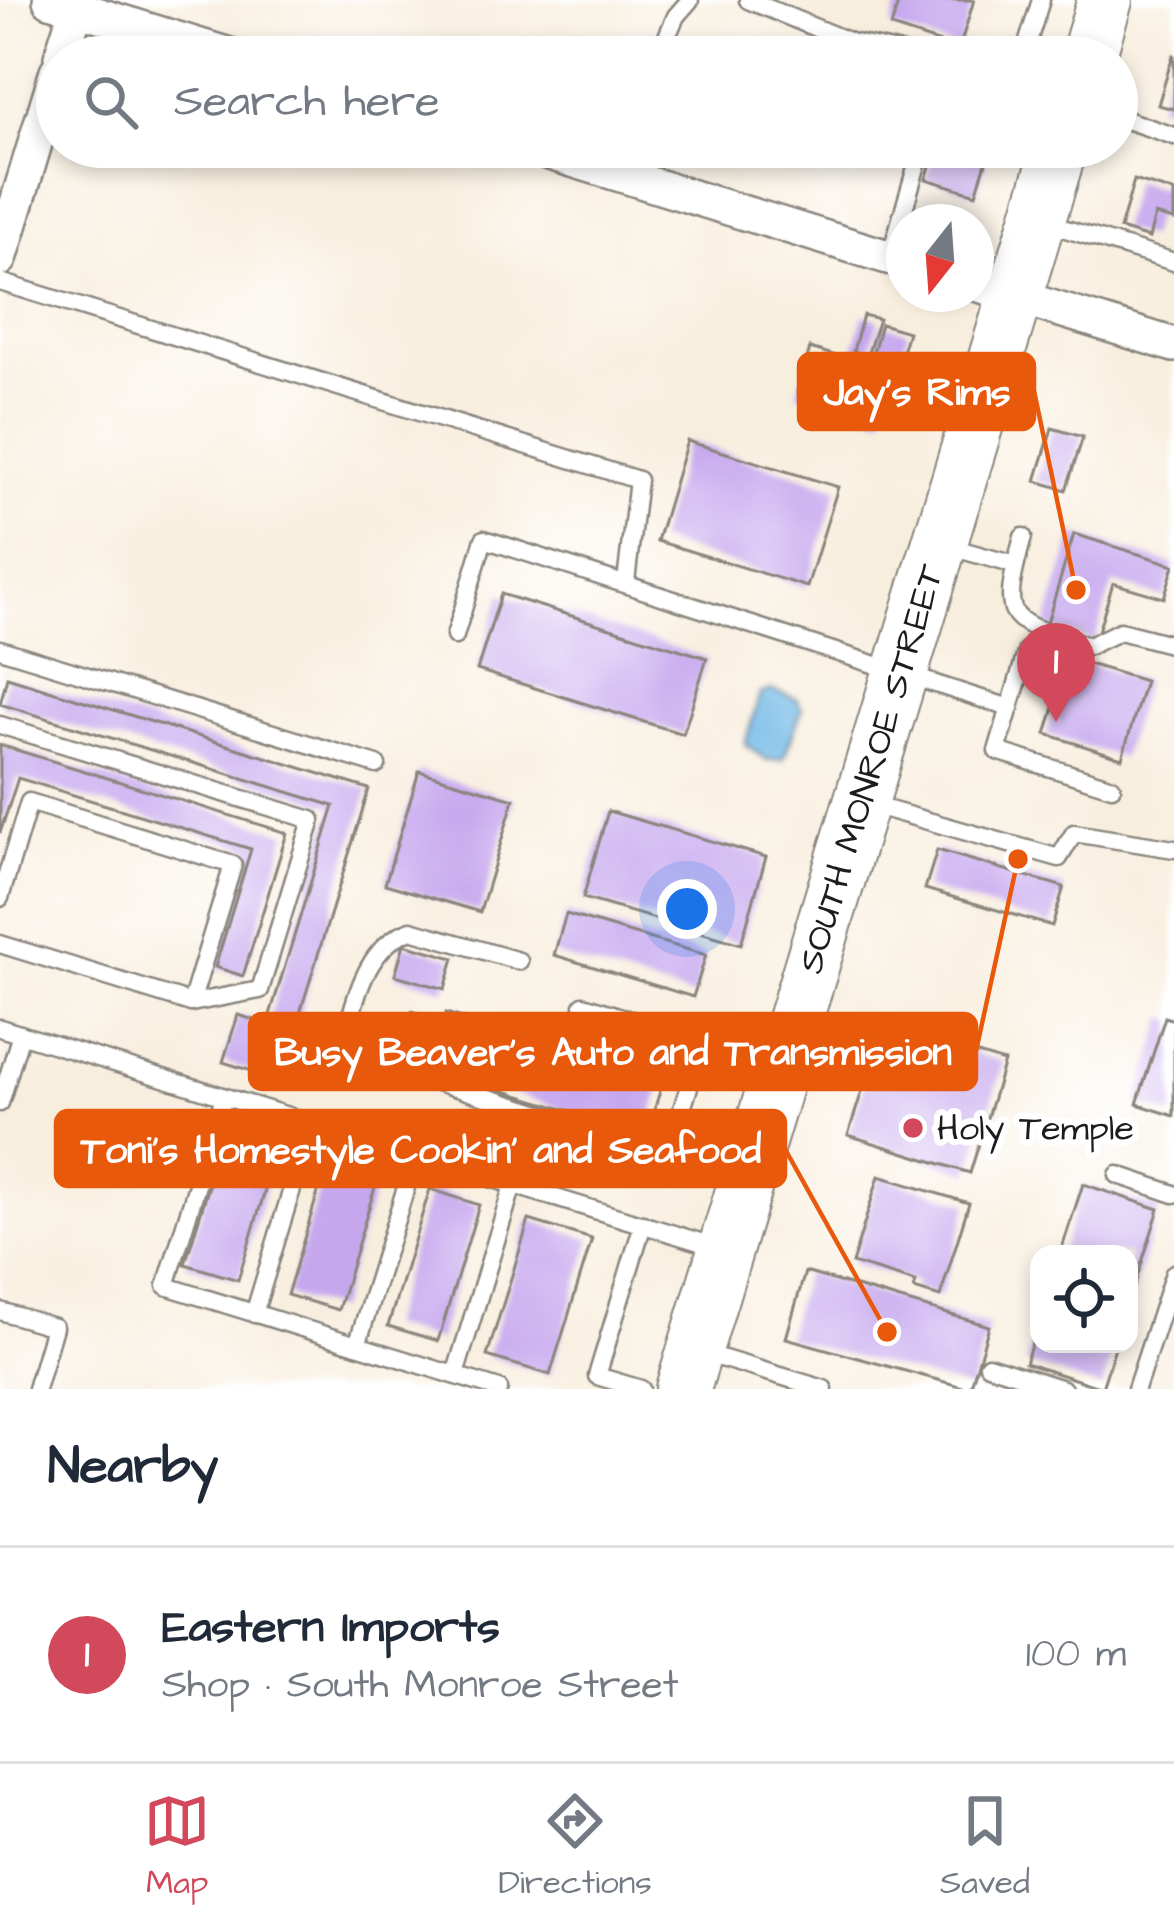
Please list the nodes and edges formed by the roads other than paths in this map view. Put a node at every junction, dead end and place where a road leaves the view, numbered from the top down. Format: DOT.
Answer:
graph roads {
  1 [pos="690,0"];
  2 [pos="748,0"];
  3 [pos="1041,0"];
  4 [pos="1105,0"];
  5 [pos="68,3"];
  6 [pos="64,36"];
  7 [pos="171,36"];
  8 [pos="667,36"];
  9 [pos="835,36"];
  10 [pos="1030,36"];
  11 [pos="1094,36"];
  12 [pos="1138,124"];
  13 [pos="1174,136"];
  14 [pos="36,140"];
  15 [pos="598,168"];
  16 [pos="917,168"];
  17 [pos="1054,168"];
  18 [pos="909,204"];
  19 [pos="1038,220"];
  20 [pos="886,257"];
  21 [pos="0,259"];
  22 [pos="1174,262"];
  23 [pos="0,281"];
  24 [pos="995,290"];
  25 [pos="1174,345"];
  26 [pos="1023,537"];
  27 [pos="940,544"];
  28 [pos="1015,565"];
  29 [pos="626,582"];
  30 [pos="455,636"];
  31 [pos="1174,645"];
  32 [pos="0,649"];
  33 [pos="1027,650"];
  34 [pos="900,674"];
  35 [pos="1010,708"];
  36 [pos="0,725"];
  37 [pos="377,765"];
  38 [pos="1112,787"];
  39 [pos="861,802"];
  40 [pos="1174,849"];
  41 [pos="0,898"];
  42 [pos="0,944"];
  43 [pos="519,961"];
  44 [pos="191,1003"];
  45 [pos="583,1005"];
  46 [pos="0,1028"];
  47 [pos="21,1034"];
  48 [pos="703,1042"];
  49 [pos="781,1066"];
  50 [pos="224,1096"];
  51 [pos="0,1103"];
  52 [pos="312,1124"];
  53 [pos="668,1154"];
  54 [pos="416,1155"];
  55 [pos="1118,1174"];
  56 [pos="747,1178"];
  57 [pos="513,1185"];
  58 [pos="1174,1194"];
  59 [pos="643,1224"];
  60 [pos="725,1250"];
  61 [pos="1174,1275"];
  62 [pos="0,1311"];
  63 [pos="254,1313"];
  64 [pos="357,1345"];
  65 [pos="988,1365"];
  66 [pos="689,1370"];
  67 [pos="454,1376"];
  68 [pos="785,1383"];
  69 [pos="36,1389"];
  70 [pos="499,1389"];
  71 [pos="641,1389"];
  72 [pos="824,1389"];
  73 [pos="1063,1389"];
  74 [pos="1136,1389"];
  1 -- 8 [label="lane"];
  2 -- 9 [label="lane"];
  3 -- 10 [label="lane"];
  4 -- 11 [label="main road"];
  5 -- 6 [label="street"];
  5 -- 7 [label="street"];
  12 -- 13 [label="lane"];
  14 -- 21 [label="street"];
  15 -- 20 [label="street"];
  16 -- 18 [label="lane"];
  17 -- 19 [label="main road, SOUTH MONROE STREET"];
  19 -- 22 [label="lane"];
  19 -- 24 [label="main road, SOUTH MONROE STREET"];
  23 -- 29 [label="lane"];
  24 -- 25 [label="street"];
  24 -- 27 [label="main road, SOUTH MONROE STREET"];
  26 -- 28 [label="lane"];
  27 -- 28 [label="lane"];
  27 -- 34 [label="main road, SOUTH MONROE STREET"];
  28 -- 31 [label="lane"];
  29 -- 30 [label="lane"];
  29 -- 34 [label="lane"];
  32 -- 37 [label="lane"];
  33 -- 35 [label="lane"];
  34 -- 35 [label="lane"];
  34 -- 39 [label="main road, SOUTH MONROE STREET"];
  35 -- 38 [label="lane"];
  36 -- 44 [label="lane"];
  39 -- 40 [label="lane"];
  39 -- 49 [label="main road, SOUTH MONROE STREET"];
  41 -- 44 [label="lane"];
  42 -- 44 [label="lane"];
  43 -- 53 [label="lane"];
  45 -- 48 [label="lane"];
  46 -- 47 [label="lane"];
  47 -- 50 [label="lane"];
  47 -- 51 [label="lane"];
  48 -- 49 [label="lane"];
  48 -- 53 [label="lane"];
  49 -- 56 [label="main road, SOUTH MONROE STREET"];
  50 -- 52 [label="lane"];
  50 -- 63 [label="lane"];
  52 -- 54 [label="lane"];
  52 -- 63 [label="lane"];
  53 -- 56 [label="lane"];
  54 -- 57 [label="lane"];
  54 -- 64 [label="lane"];
  55 -- 58 [label="lane"];
  56 -- 60 [label="main road, SOUTH MONROE STREET"];
  57 -- 59 [label="lane"];
  57 -- 67 [label="lane"];
  59 -- 60 [label="lane"];
  59 -- 71 [label="lane"];
  60 -- 66 [label="main road, SOUTH MONROE STREET"];
  61 -- 74 [label="lane"];
  62 -- 69 [label="lane"];
  63 -- 64 [label="lane"];
  64 -- 67 [label="lane"];
  65 -- 73 [label="lane"];
  66 -- 68 [label="lane"];
  67 -- 70 [label="lane"];
  68 -- 72 [label="lane"];
}
